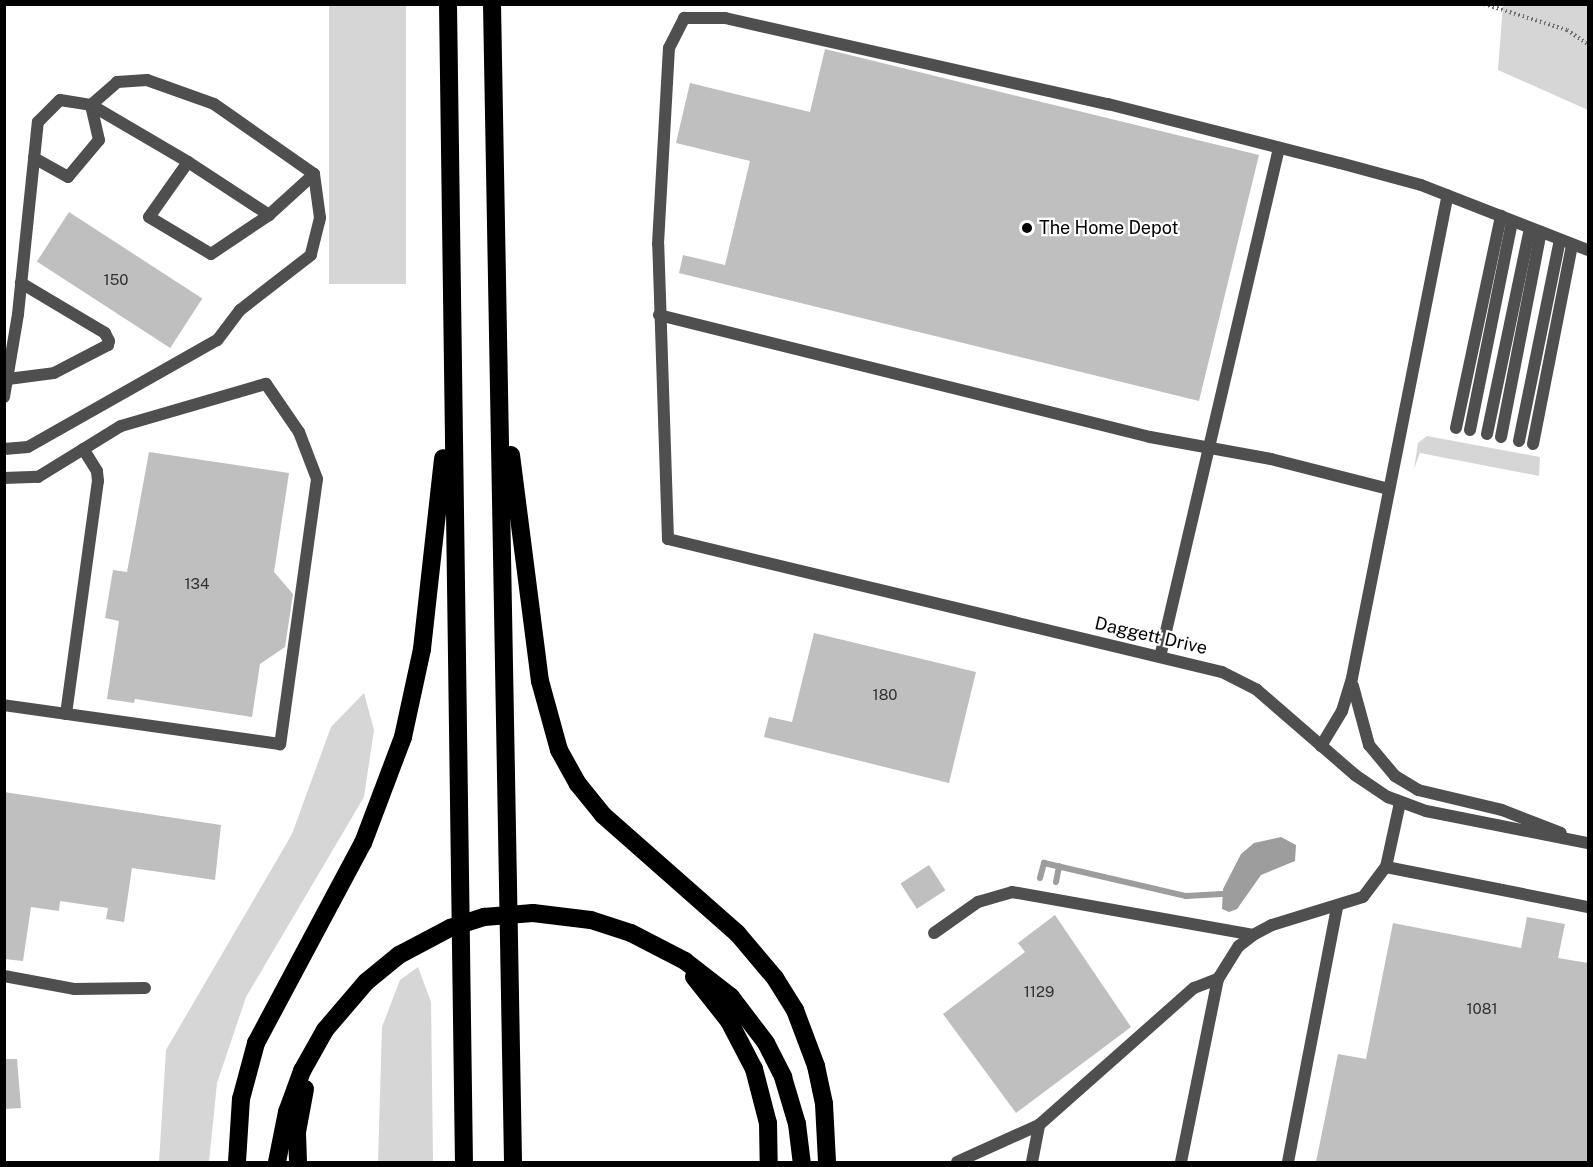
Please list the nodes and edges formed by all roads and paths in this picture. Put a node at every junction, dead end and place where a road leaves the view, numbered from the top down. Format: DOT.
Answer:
graph roads {
  1 [pos="447,4"];
  2 [pos="492,4"];
  3 [pos="1484,4"];
  4 [pos="1588,44"];
  5 [pos="91,105"];
  6 [pos="1279,148"];
  7 [pos="34,158"];
  8 [pos="188,162"];
  9 [pos="314,174"];
  10 [pos="1448,195"];
  11 [pos="269,215"];
  12 [pos="1507,219"];
  13 [pos="1535,230"];
  14 [pos="1566,242"];
  15 [pos="1588,250"];
  16 [pos="21,283"];
  17 [pos="659,315"];
  18 [pos="499,361"];
  19 [pos="8,379"];
  20 [pos="451,379"];
  21 [pos="4,398"];
  22 [pos="1456,428"];
  23 [pos="1470,430"];
  24 [pos="1487,434"];
  25 [pos="1501,437"];
  26 [pos="1519,441"];
  27 [pos="1533,444"];
  28 [pos="1210,446"];
  29 [pos="4,449"];
  30 [pos="83,449"];
  31 [pos="4,478"];
  32 [pos="1389,489"];
  33 [pos="1160,657"];
  34 [pos="1352,678"];
  35 [pos="4,705"];
  36 [pos="66,714"];
  37 [pos="1321,746"];
  38 [pos="1400,803"];
  39 [pos="1588,842"];
  40 [pos="1386,867"];
  41 [pos="1588,907"];
  42 [pos="1336,908"];
  43 [pos="631,933"];
  44 [pos="934,933"];
  45 [pos="1253,935"];
  46 [pos="4,976"];
  47 [pos="1218,979"];
  48 [pos="366,982"];
  49 [pos="145,988"];
  50 [pos="1039,1125"];
  51 [pos="237,1162"];
  52 [pos="277,1162"];
  53 [pos="298,1162"];
  54 [pos="464,1162"];
  55 [pos="513,1162"];
  56 [pos="769,1162"];
  57 [pos="802,1162"];
  58 [pos="827,1162"];
  59 [pos="957,1162"];
  60 [pos="1032,1162"];
  61 [pos="1181,1162"];
  62 [pos="1288,1162"];
  1 -- 20 [label="highway"];
  2 -- 18 [label="highway"];
  3 -- 4 [label="path"];
  5 -- 7 [label="street"];
  5 -- 7 [label="street"];
  5 -- 8 [label="street"];
  5 -- 9 [label="street"];
  6 -- 10 [label="street"];
  6 -- 17 [label="street"];
  6 -- 28 [label="street"];
  7 -- 16 [label="street"];
  8 -- 11 [label="street"];
  8 -- 11 [label="street"];
  9 -- 11 [label="street"];
  9 -- 29 [label="street"];
  10 -- 12 [label="street"];
  10 -- 32 [label="street"];
  12 -- 13 [label="street"];
  12 -- 22 [label="street"];
  12 -- 23 [label="street"];
  13 -- 14 [label="street"];
  13 -- 24 [label="street"];
  13 -- 25 [label="street"];
  14 -- 15 [label="street"];
  14 -- 26 [label="street"];
  14 -- 27 [label="street"];
  16 -- 19 [label="street"];
  16 -- 19 [label="street"];
  17 -- 28 [label="street"];
  17 -- 33 [label="street, Daggett Drive"];
  18 -- 55 [label="highway"];
  18 -- 58 [label="highway"];
  19 -- 21 [label="street"];
  20 -- 51 [label="highway"];
  20 -- 54 [label="highway"];
  28 -- 32 [label="street"];
  28 -- 33 [label="street"];
  30 -- 31 [label="street"];
  30 -- 36 [label="street"];
  30 -- 36 [label="street"];
  32 -- 34 [label="street"];
  33 -- 37 [label="street, Daggett Drive"];
  34 -- 37 [label="street"];
  34 -- 39 [label="street"];
  35 -- 36 [label="street"];
  37 -- 38 [label="street, Daggett Drive"];
  38 -- 39 [label="street, Daggett Drive"];
  38 -- 40 [label="street"];
  40 -- 41 [label="street"];
  40 -- 42 [label="street"];
  42 -- 45 [label="street"];
  42 -- 62 [label="street"];
  43 -- 48 [label="highway"];
  43 -- 56 [label="highway"];
  43 -- 57 [label="highway"];
  44 -- 45 [label="street"];
  45 -- 47 [label="street"];
  46 -- 49 [label="street"];
  47 -- 50 [label="street"];
  47 -- 61 [label="street"];
  48 -- 52 [label="highway"];
  48 -- 53 [label="highway"];
  50 -- 59 [label="street"];
  50 -- 60 [label="street"];
}
